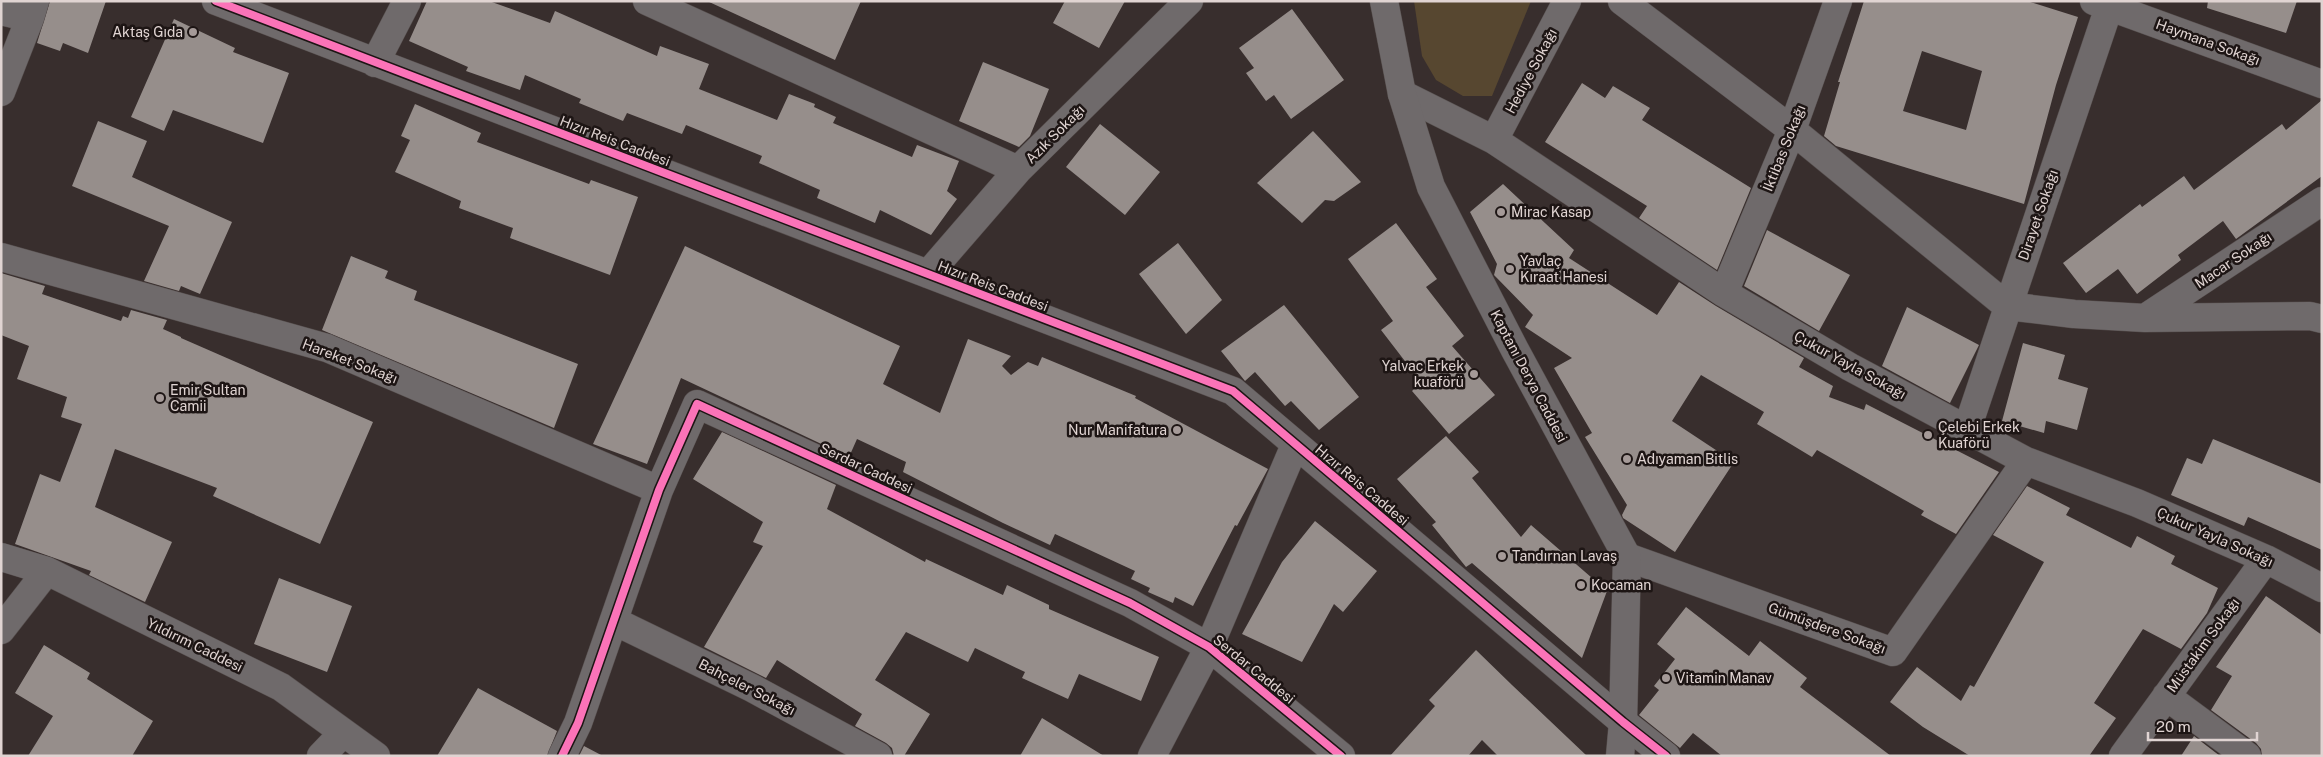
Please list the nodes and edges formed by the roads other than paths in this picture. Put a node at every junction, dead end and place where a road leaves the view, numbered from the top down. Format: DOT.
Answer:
graph roads {
  1 [pos="216,1"];
  2 [pos="407,1"];
  3 [pos="647,1"];
  4 [pos="1190,1"];
  5 [pos="1384,1"];
  6 [pos="1567,1"];
  7 [pos="1622,1"];
  8 [pos="1838,1"];
  9 [pos="2105,3"];
  10 [pos="33,10"];
  11 [pos="1,12"];
  12 [pos="375,63"];
  13 [pos="2322,84"];
  14 [pos="1,92"];
  15 [pos="1402,94"];
  16 [pos="1792,130"];
  17 [pos="1494,140"];
  18 [pos="1018,170"];
  19 [pos="2322,201"];
  20 [pos="1,257"];
  21 [pos="928,274"];
  22 [pos="1724,293"];
  23 [pos="2007,306"];
  24 [pos="2145,318"];
  25 [pos="2322,319"];
  26 [pos="1967,429"];
  27 [pos="1295,445"];
  28 [pos="2026,461"];
  29 [pos="659,490"];
  30 [pos="1,557"];
  31 [pos="1627,557"];
  32 [pos="2266,559"];
  33 [pos="47,571"];
  34 [pos="2322,588"];
  35 [pos="614,621"];
  36 [pos="1,630"];
  37 [pos="1210,648"];
  38 [pos="2166,696"];
  39 [pos="1623,722"];
  40 [pos="343,733"];
  41 [pos="322,756"];
  42 [pos="376,756"];
  43 [pos="562,756"];
  44 [pos="878,756"];
  45 [pos="1152,756"];
  46 [pos="1341,756"];
  47 [pos="1620,756"];
  48 [pos="1666,756"];
  49 [pos="2123,756"];
  50 [pos="2247,756"];
  1 -- 12 [label="street, Hızır Reis Caddesi"];
  2 -- 12 [label="street"];
  3 -- 18 [label="street"];
  4 -- 18 [label="street, Azık Sokağı"];
  5 -- 15 [label="street, Kaptanı Derya Caddesi"];
  6 -- 17 [label="street, Hediye Sokağı"];
  7 -- 16 [label="street"];
  8 -- 16 [label="street, İktibas Sokağı"];
  9 -- 13 [label="street, Haymana Sokağı"];
  9 -- 23 [label="street, Dirayet Sokağı"];
  10 -- 11 [label="street"];
  10 -- 14 [label="street"];
  12 -- 21 [label="street, Hızır Reis Caddesi"];
  15 -- 17 [label="street, Çukur Yayla Sokağı"];
  15 -- 31 [label="street, Kaptanı Derya Caddesi"];
  16 -- 22 [label="street, İktibas Sokağı"];
  16 -- 23 [label="street"];
  17 -- 22 [label="street, Çukur Yayla Sokağı"];
  18 -- 21 [label="street, Azık Sokağı"];
  19 -- 24 [label="street, Macar Sokağı"];
  20 -- 29 [label="street, Hareket Sokağı"];
  21 -- 27 [label="street, Hızır Reis Caddesi"];
  22 -- 26 [label="street, Çukur Yayla Sokağı"];
  23 -- 24 [label="street"];
  23 -- 26 [label="street, Dirayet Sokağı"];
  24 -- 25 [label="street"];
  26 -- 28 [label="street, Çukur Yayla Sokağı"];
  27 -- 37 [label="street"];
  27 -- 39 [label="street, Hızır Reis Caddesi"];
  28 -- 31 [label="street, Gümüşdere Sokağı"];
  28 -- 32 [label="street, Çukur Yayla Sokağı"];
  29 -- 35 [label="street, Serdar Caddesi"];
  29 -- 37 [label="street, Serdar Caddesi"];
  30 -- 33 [label="street, Yıldırım Caddesi"];
  31 -- 39 [label="street, Kaptanı Derya Caddesi"];
  32 -- 34 [label="street, Çukur Yayla Sokağı"];
  32 -- 38 [label="street, Müstakim Sokağı"];
  33 -- 36 [label="street"];
  33 -- 40 [label="street, Yıldırım Caddesi"];
  35 -- 43 [label="street, Serdar Caddesi"];
  35 -- 44 [label="street, Bahçeler Sokağı"];
  37 -- 45 [label="street"];
  37 -- 46 [label="street, Serdar Caddesi"];
  38 -- 49 [label="street, Müstakim Sokağı"];
  38 -- 50 [label="street"];
  39 -- 47 [label="street, Kaptanı Derya Caddesi"];
  39 -- 48 [label="street, Hızır Reis Caddesi"];
  40 -- 41 [label="street"];
  40 -- 42 [label="street, Yıldırım Caddesi"];
}
